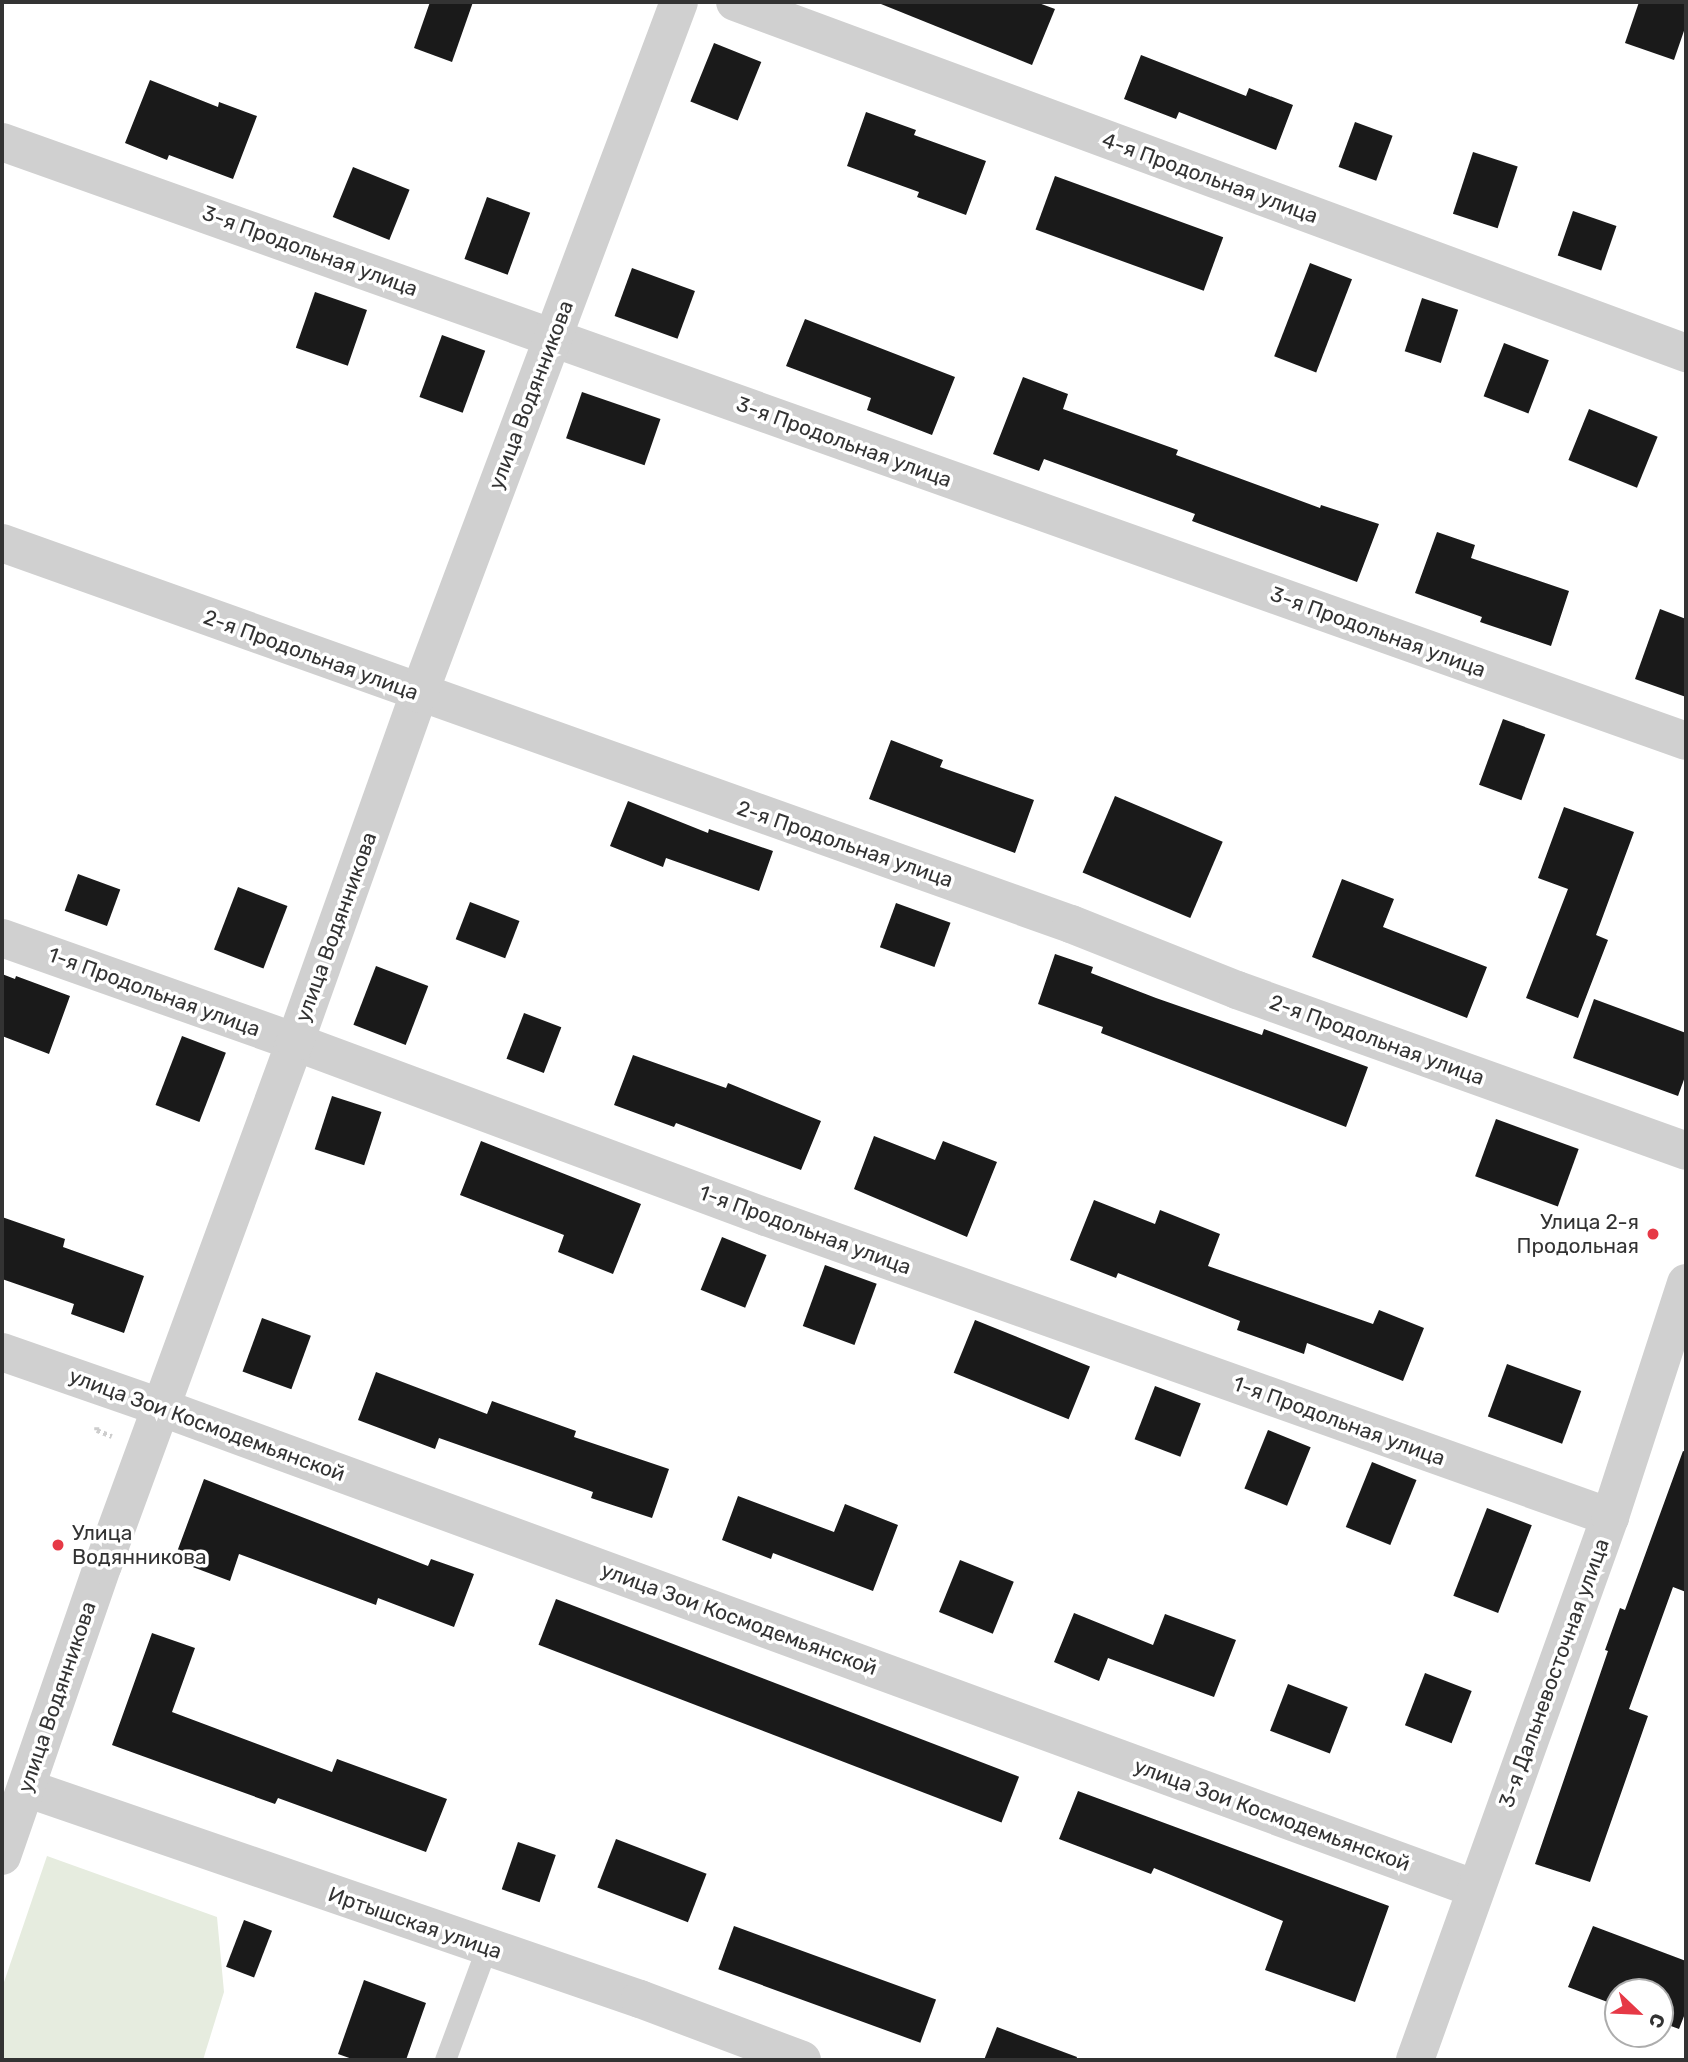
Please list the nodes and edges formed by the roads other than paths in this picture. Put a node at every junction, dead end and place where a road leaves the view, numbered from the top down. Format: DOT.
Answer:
graph roads {
  1 [pos="679,2"];
  2 [pos="735,2"];
  3 [pos="2,142"];
  4 [pos="553,338"];
  5 [pos="1686,353"];
  6 [pos="2,543"];
  7 [pos="419,694"];
  8 [pos="1686,741"];
  9 [pos="2,938"];
  10 [pos="295,1042"];
  11 [pos="1686,1151"];
  12 [pos="1686,1283"];
  13 [pos="2,1352"];
  14 [pos="160,1407"];
  15 [pos="1610,1517"];
  16 [pos="26,1787"];
  17 [pos="2,1856"];
  18 [pos="1476,1889"];
  19 [pos="486,1948"];
  20 [pos="445,2060"];
  21 [pos="803,2060"];
  22 [pos="1415,2060"];
  1 -- 4 [label="street, улица Водянникова"];
  2 -- 5 [label="street, 4-я Продольная улица"];
  3 -- 4 [label="street, 3-я Продольная улица"];
  4 -- 7 [label="street, улица Водянникова"];
  4 -- 8 [label="street, 3-я Продольная улица"];
  6 -- 7 [label="street, 2-я Продольная улица"];
  7 -- 10 [label="street, улица Водянникова"];
  7 -- 11 [label="street, 2-я Продольная улица"];
  9 -- 10 [label="street, 1-я Продольная улица"];
  10 -- 14 [label="street, улица Водянникова"];
  10 -- 15 [label="street, 1-я Продольная улица"];
  12 -- 15 [label="street, 3-я Дальневосточная улица"];
  13 -- 14 [label="street, улица Зои Космодемьянской"];
  14 -- 16 [label="street, улица Водянникова"];
  14 -- 18 [label="street, улица Зои Космодемьянской"];
  15 -- 18 [label="street, 3-я Дальневосточная улица"];
  16 -- 17 [label="street, улица Водянникова"];
  16 -- 19 [label="street, Иртышская улица"];
  18 -- 22 [label="street, 3-я Дальневосточная улица"];
  19 -- 20 [label="lane"];
  19 -- 21 [label="street, Иртышская улица"];
}
